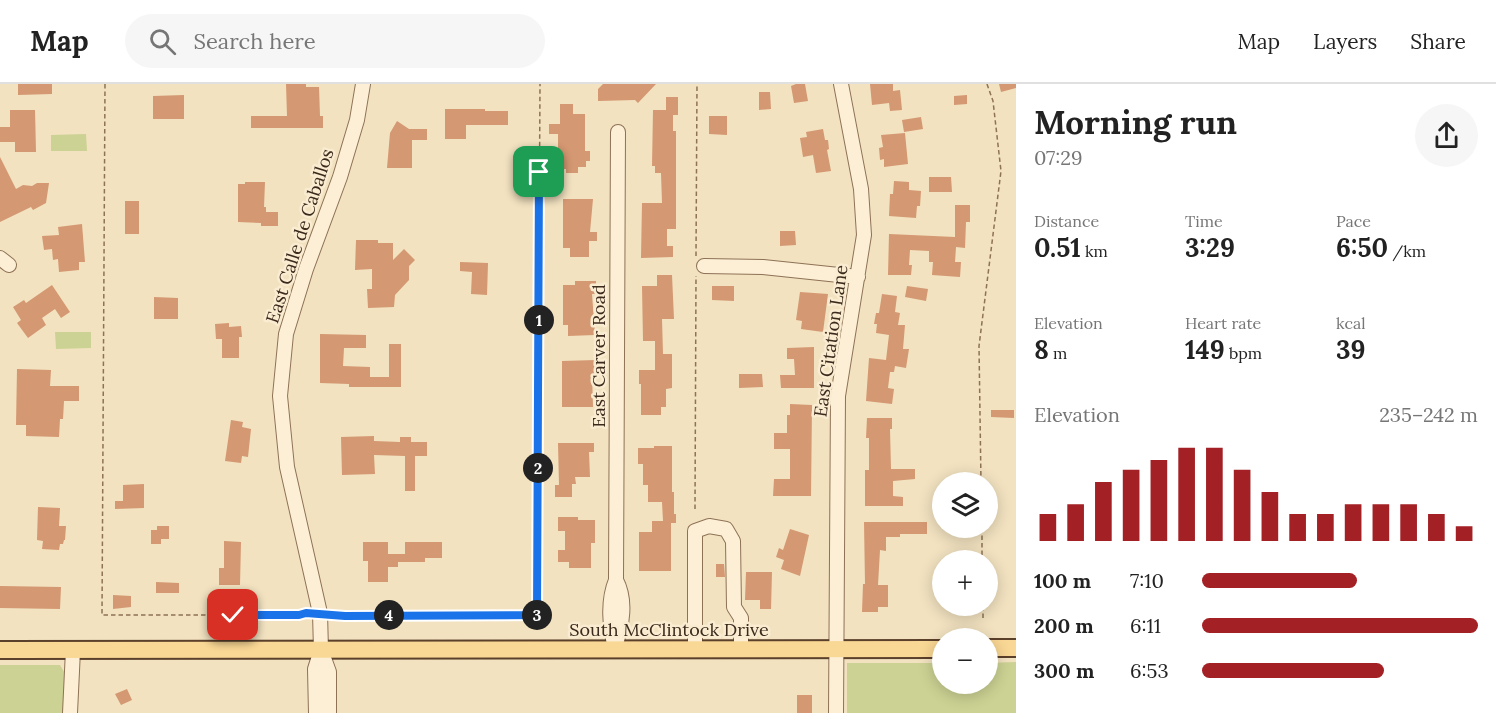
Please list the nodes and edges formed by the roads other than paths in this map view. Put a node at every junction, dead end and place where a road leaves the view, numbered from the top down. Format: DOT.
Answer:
graph roads {
  1 [pos="363,84"];
  2 [pos="841,84"];
  3 [pos="618,132"];
  4 [pos="698,266"];
  5 [pos="858,277"];
  6 [pos="932,648"];
  7 [pos="998,648"];
  8 [pos="1016,648"];
  9 [pos="615,649"];
  10 [pos="695,649"];
  11 [pos="741,649"];
  12 [pos="835,649"];
  13 [pos="0,650"];
  14 [pos="73,650"];
  15 [pos="321,650"];
  16 [pos="70,713"];
  17 [pos="316,713"];
  18 [pos="329,713"];
  19 [pos="836,713"];
  1 -- 15 [label="street, East Calle de Caballos"];
  2 -- 5 [label="street, East Citation Lane"];
  3 -- 9 [label="street, East Carver Road"];
  4 -- 5 [label="street"];
  5 -- 12 [label="street, East Citation Lane"];
  6 -- 12 [label="main road, South McClintock Drive"];
  7 -- 8 [label="main road"];
  9 -- 10 [label="main road, South McClintock Drive"];
  9 -- 15 [label="main road, South McClintock Drive"];
  10 -- 11 [label="main road, South McClintock Drive"];
  10 -- 11 [label="street"];
  11 -- 12 [label="main road, South McClintock Drive"];
  12 -- 19 [label="street, East Citation Lane"];
  13 -- 14 [label="main road, South McClintock Drive"];
  14 -- 15 [label="main road, South McClintock Drive"];
  14 -- 16 [label="street"];
  15 -- 17 [label="street"];
  15 -- 18 [label="street"];
}
